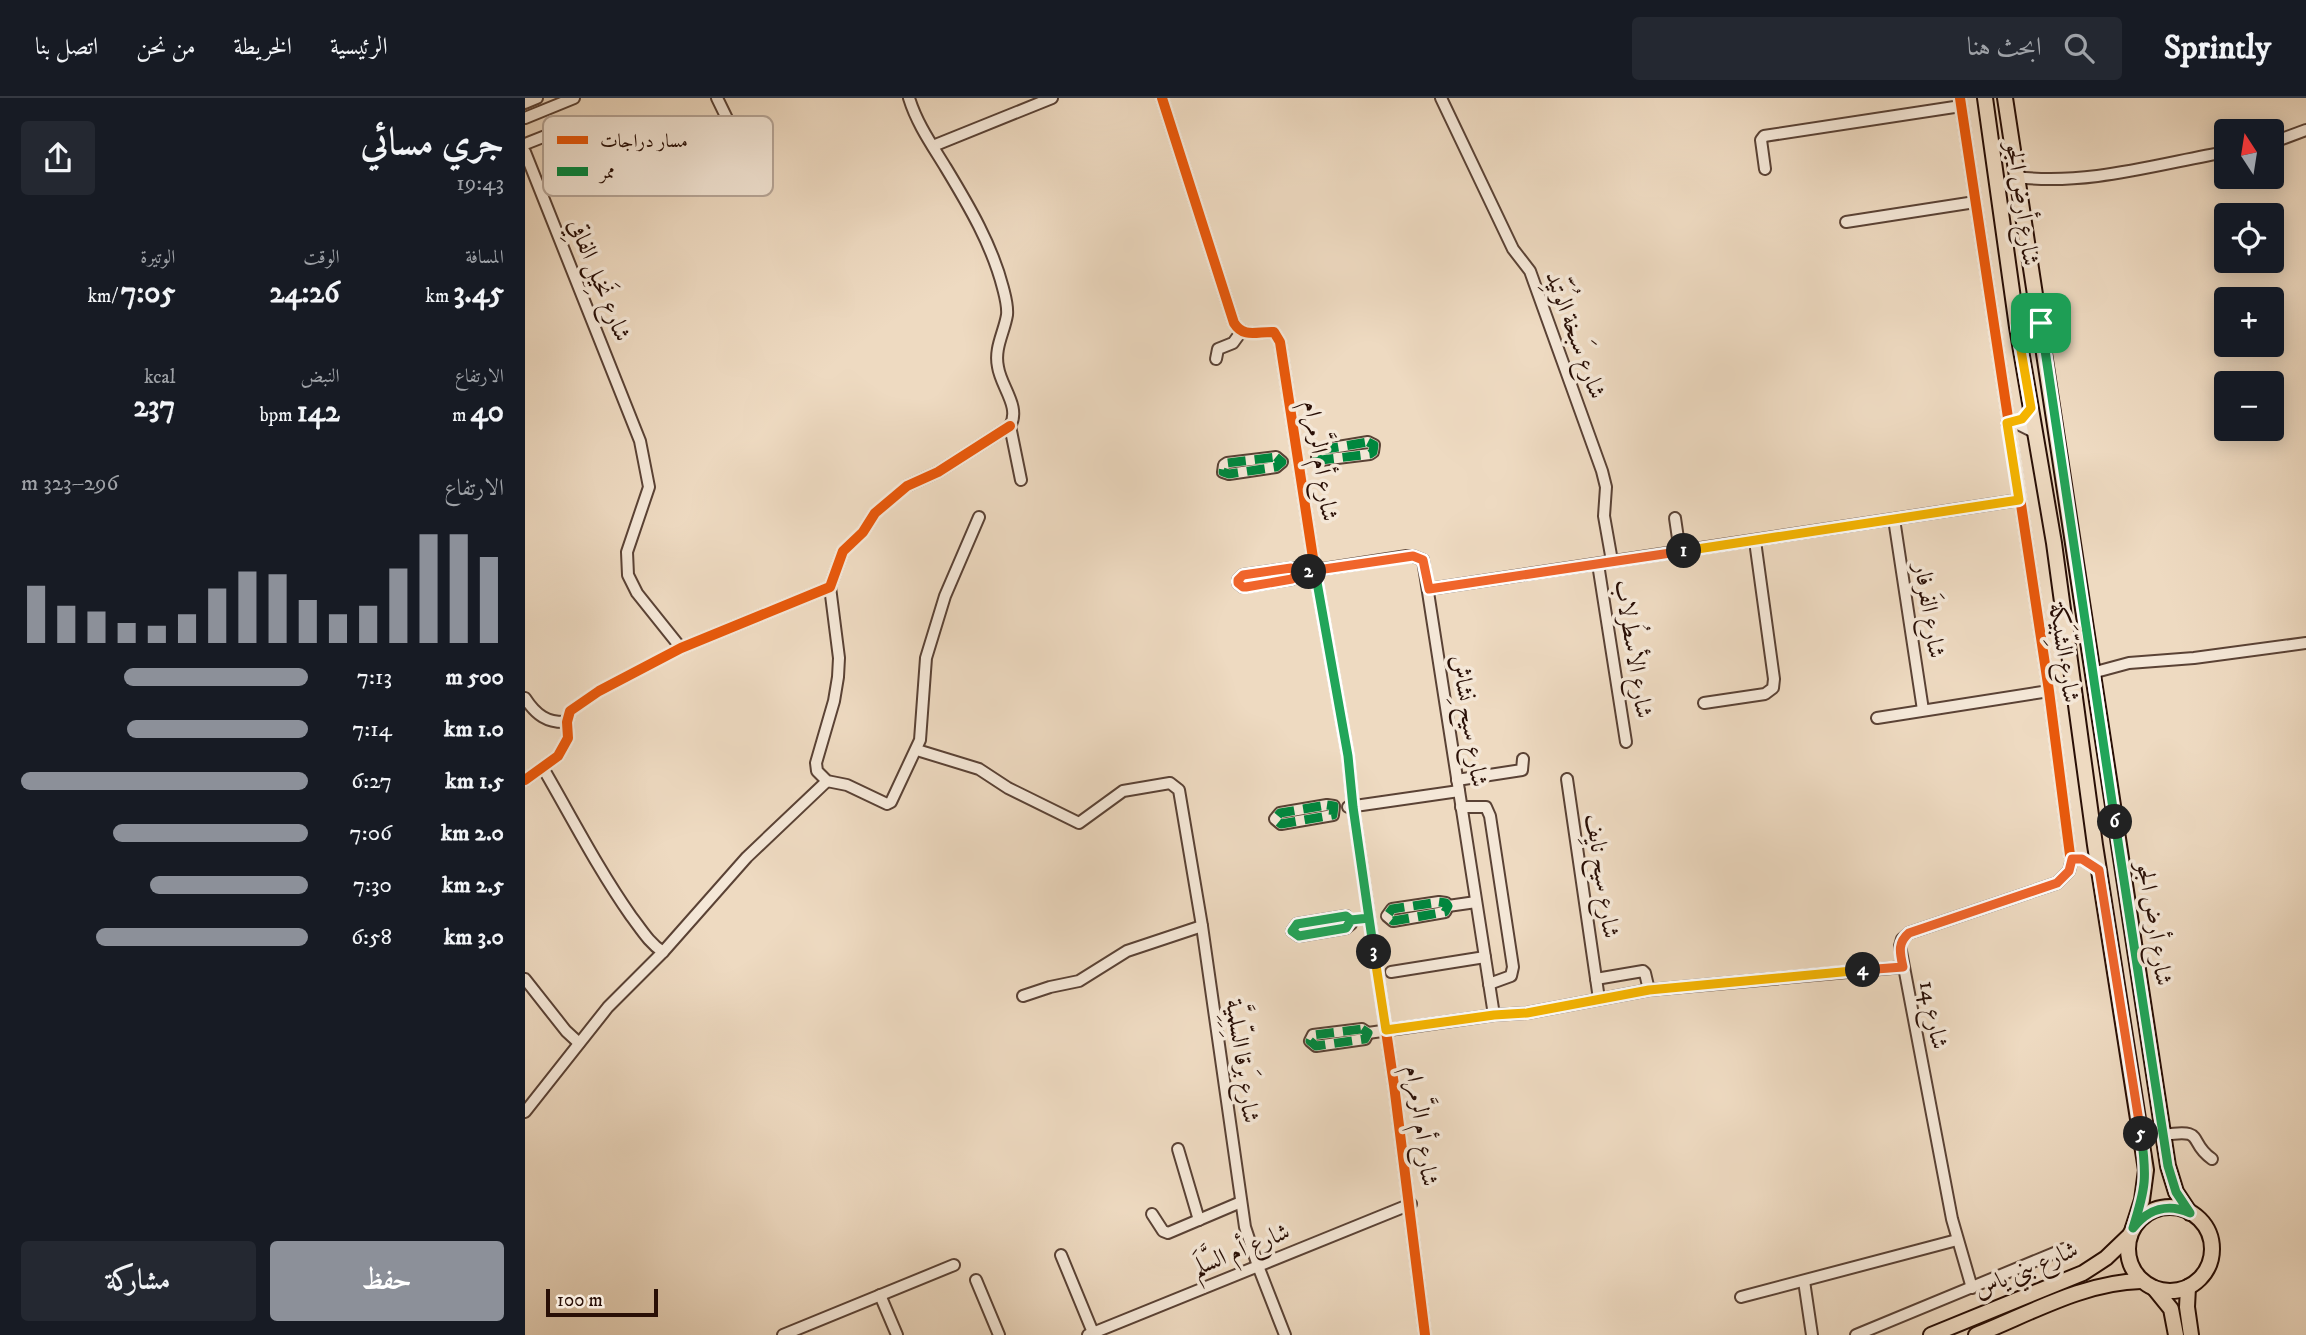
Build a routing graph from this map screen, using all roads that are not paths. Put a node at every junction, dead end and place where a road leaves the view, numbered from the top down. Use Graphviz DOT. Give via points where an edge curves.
graph roads {
  1 [pos="537,98"];
  2 [pos="574,98"];
  3 [pos="717,98"];
  4 [pos="909,98"];
  5 [pos="1052,98"];
  6 [pos="1162,98"];
  7 [pos="1441,98"];
  8 [pos="1985,98"];
  9 [pos="2005,98"];
  10 [pos="1960,102"];
  11 [pos="525,103"];
  12 [pos="726,116"];
  13 [pos="525,118"];
  14 [pos="2306,130"];
  15 [pos="543,137"];
  16 [pos="2284,138"];
  17 [pos="525,144"];
  18 [pos="933,146"];
  19 [pos="525,152"];
  20 [pos="2214,154"];
  21 [pos="1765,169"];
  22 [pos="2017,177"];
  23 [pos="1975,202"];
  24 [pos="1846,222"];
  25 [pos="2041,323"];
  26 [pos="2017,327"];
  27 [pos="1241,332"];
  28 [pos="1216,359"];
  29 [pos="2031,408"];
  30 [pos="2011,423"];
  31 [pos="1010,426"];
  32 [pos="2036,433"];
  33 [pos="1316,455"];
  34 [pos="1299,458"];
  35 [pos="1282,462"];
  36 [pos="1021,480"];
  37 [pos="2019,500"];
  38 [pos="979,517"];
  39 [pos="1675,518"];
  40 [pos="1894,519"];
  41 [pos="1755,541"];
  42 [pos="2055,543"];
  43 [pos="2074,549"];
  44 [pos="1680,552"];
  45 [pos="1612,561"];
  46 [pos="1598,564"];
  47 [pos="1315,571"];
  48 [pos="1297,573"];
  49 [pos="830,587"];
  50 [pos="1429,589"];
  51 [pos="2306,643"];
  52 [pos="681,648"];
  53 [pos="2092,673"];
  54 [pos="2049,691"];
  55 [pos="525,698"];
  56 [pos="1704,704"];
  57 [pos="1923,710"];
  58 [pos="1877,718"];
  59 [pos="567,722"];
  60 [pos="1626,742"];
  61 [pos="917,750"];
  62 [pos="1523,760"];
  63 [pos="543,768"];
  64 [pos="1567,779"];
  65 [pos="525,780"];
  66 [pos="827,781"];
  67 [pos="1458,785"];
  68 [pos="1353,807"];
  69 [pos="1461,807"];
  70 [pos="1335,809"];
  71 [pos="2095,845"];
  72 [pos="2077,859"];
  73 [pos="2099,870"];
  74 [pos="1476,902"];
  75 [pos="1369,918"];
  76 [pos="1351,920"];
  77 [pos="1202,926"];
  78 [pos="663,952"];
  79 [pos="1485,957"];
  80 [pos="1903,967"];
  81 [pos="1391,972"];
  82 [pos="525,979"];
  83 [pos="1596,979"];
  84 [pos="1489,984"];
  85 [pos="1649,990"];
  86 [pos="1023,996"];
  87 [pos="1599,999"];
  88 [pos="1494,1015"];
  89 [pos="1386,1030"];
  90 [pos="1368,1032"];
  91 [pos="579,1043"];
  92 [pos="525,1112"];
  93 [pos="2164,1135"];
  94 [pos="1178,1149"];
  95 [pos="2212,1158"];
  96 [pos="1241,1202"];
  97 [pos="1411,1204"];
  98 [pos="2190,1213"];
  99 [pos="1152,1214"];
  100 [pos="1199,1220"];
  101 [pos="2132,1231"];
  102 [pos="1957,1240"];
  103 [pos="2064,1249"];
  104 [pos="1061,1255"];
  105 [pos="954,1265"];
  106 [pos="1258,1266"];
  107 [pos="976,1280"];
  108 [pos="1804,1281"];
  109 [pos="2148,1285"];
  110 [pos="2188,1287"];
  111 [pos="1972,1288"];
  112 [pos="880,1295"];
  113 [pos="1741,1297"];
  114 [pos="1091,1334"];
  115 [pos="783,1335"];
  116 [pos="897,1335"];
  117 [pos="999,1335"];
  118 [pos="1285,1335"];
  119 [pos="1424,1335"];
  120 [pos="1812,1335"];
  121 [pos="1856,1335"];
  122 [pos="1931,1335"];
  123 [pos="1976,1335"];
  124 [pos="2176,1335"];
  125 [pos="2191,1335"];
  1 -- 11 [label="street"];
  2 -- 13 [label="street"];
  3 -- 12 [label="street"];
  4 -- 18 [label="street" via="917,122"];
  5 -- 18 [label="street"];
  6 -- 27 [label="street" via="1232,318"];
  7 -- 45 [label="street, شارع سَبخة الوُتَيِّد" via="1513,249 1530,271 1604,478 1604,516"];
  8 -- 26 [label="main road, شارع أرض الجو"];
  9 -- 22 [label="main road, شارع أرض الجو"];
  10 -- 21 [label="street" via="1764,136"];
  10 -- 23 [label="street, شارع الشِّبَيكة"];
  14 -- 16 [label="street"];
  15 -- 17 [label="street"];
  18 -- 31 [label="street" via="972,210 1003,286 1007,315 997,362 1000,381 1015,410"];
  19 -- 52 [label="street, شارع نَخِيل الفاقِي" via="640,441 649,487 627,552 628,575"];
  20 -- 22 [label="street" via="2081,178"];
  22 -- 25 [label="main road, شارع أرض الجو"];
  23 -- 24 [label="street"];
  23 -- 30 [label="street, شارع الشِّبَيكة"];
  25 -- 26 [label="main road" via="2028,316"];
  25 -- 43 [label="main road, شارع أرض الجو"];
  26 -- 29 [label="main road, شارع أرض الجو"];
  27 -- 28 [label="street" via="1233,343 1218,349"];
  27 -- 34 [label="street, شارع أم الرَّمرام" via="1278,335"];
  29 -- 30 [label="street"];
  29 -- 32 [label="main road, شارع أرض الجو"];
  30 -- 32 [label="street"];
  30 -- 37 [label="street, شارع الشِّبَيكة"];
  31 -- 36 [label="street"];
  31 -- 49 [label="street" via="932,476 907,486 882,506 843,551"];
  32 -- 42 [label="main road, شارع أرض الجو"];
  33 -- 34 [label="street"];
  34 -- 35 [label="street"];
  34 -- 47 [label="street, شارع أم الرَّمرام"];
  35 -- 35 [label="street" via="1276,457 1227,463 1222,468 1229,474 1276,467"];
  37 -- 40 [label="street"];
  37 -- 54 [label="street, شارع الشِّبَيكة"];
  38 -- 61 [label="street" via="945,596 926,658"];
  39 -- 44 [label="street"];
  40 -- 41 [label="street"];
  40 -- 57 [label="street, شارع الفَرفار"];
  41 -- 44 [label="street"];
  41 -- 56 [label="street" via="1773,688 1765,694"];
  42 -- 43 [label="main road" via="2064,553"];
  42 -- 71 [label="main road, شارع أرض الجو"];
  43 -- 53 [label="main road, شارع أرض الجو"];
  44 -- 45 [label="street"];
  45 -- 46 [label="street"];
  46 -- 50 [label="street"];
  46 -- 60 [label="street, شارع الأسطُرلاب"];
  47 -- 48 [label="street, شارع سيح نِشاش"];
  47 -- 50 [label="street, شارع سيح نِشاش" via="1413,556 1423,560"];
  47 -- 68 [label="street, شارع أم الرَّمرام"];
  48 -- 48 [label="street, شارع سيح نِشاش" via="1291,568 1243,575 1238,583 1246,587 1295,578"];
  49 -- 52 [label="street"];
  49 -- 66 [label="street" via="838,677 815,763"];
  50 -- 67 [label="street, شارع سيح نِشاش"];
  51 -- 53 [label="street" via="2129,663"];
  52 -- 59 [label="street" via="574,707"];
  53 -- 93 [label="main road, شارع أرض الجو"];
  54 -- 57 [label="street"];
  54 -- 72 [label="street, شارع الشِّبَيكة"];
  55 -- 59 [label="street" via="544,718"];
  57 -- 58 [label="street"];
  59 -- 63 [label="street" via="568,738 558,756"];
  61 -- 66 [label="street" via="887,804"];
  61 -- 77 [label="street, شارع بَرقا السِّلِمِيَّة" via="979,769 1079,823 1123,791 1163,783 1176,786"];
  62 -- 67 [label="street" via="1522,770 1486,770"];
  63 -- 65 [label="street"];
  63 -- 78 [label="street" via="619,900"];
  64 -- 83 [label="street, شارع سيح نايِف"];
  66 -- 78 [label="street" via="747,857"];
  67 -- 68 [label="street"];
  67 -- 69 [label="street, شارع سيح نِشاش"];
  68 -- 70 [label="street"];
  68 -- 75 [label="street, شارع أم الرَّمرام"];
  69 -- 74 [label="street, شارع سيح نِشاش"];
  69 -- 84 [label="street" via="1483,806 1490,816 1513,967 1508,979"];
  70 -- 70 [label="street" via="1331,805 1304,809 1280,813 1275,819 1281,824 1333,815"];
  71 -- 72 [label="street"];
  71 -- 73 [label="main road, شارع أرض الجو"];
  72 -- 73 [label="street"];
  72 -- 80 [label="street, شارع 14" via="2057,883 1909,933 1900,946"];
  73 -- 101 [label="main road, شارع أرض الجو" via="2146,1170"];
  74 -- 75 [label="street" via="1392,909 1387,916"];
  74 -- 79 [label="street, شارع سيح نِشاش"];
  75 -- 76 [label="street"];
  75 -- 89 [label="street, شارع أم الرَّمرام"];
  76 -- 76 [label="street" via="1346,916 1297,924 1292,931 1299,936 1346,928"];
  77 -- 86 [label="street" via="1127,951 1079,981"];
  77 -- 96 [label="street, شارع بَرقا السِّلِمِيَّة"];
  78 -- 91 [label="street"];
  79 -- 81 [label="street"];
  79 -- 84 [label="street, شارع سيح نِشاش"];
  80 -- 85 [label="street"];
  80 -- 102 [label="street, شارع 14"];
  82 -- 91 [label="street"];
  83 -- 85 [label="street" via="1643,971"];
  83 -- 87 [label="street, شارع سيح نايِف"];
  84 -- 88 [label="street, شارع سيح نِشاش"];
  85 -- 87 [label="street"];
  87 -- 88 [label="street"];
  88 -- 89 [label="street"];
  89 -- 90 [label="street"];
  89 -- 97 [label="street, شارع أم الرَّمرام"];
  91 -- 92 [label="street"];
  93 -- 95 [label="street" via="2192,1135"];
  93 -- 98 [label="main road, شارع أرض الجو" via="2176,1192"];
  94 -- 100 [label="street"];
  96 -- 100 [label="street"];
  96 -- 106 [label="street, شارع بَرقا السِّلِمِيَّة"];
  97 -- 106 [label="street, شارع أم السَّلَم"];
  97 -- 119 [label="street, شارع أم الرَّمرام"];
  98 -- 101 [label="main road" via="2163,1208 2146,1215"];
  98 -- 110 [label="main road" via="2206,1228 2212,1250 2205,1272"];
  99 -- 100 [label="street" via="1166,1233"];
  101 -- 109 [label="main road" via="2129,1259 2133,1271"];
  101 -- 122 [label="main road, شارع بني ياس" via="2106,1258 2083,1273"];
  102 -- 108 [label="street"];
  102 -- 111 [label="street, شارع 14"];
  103 -- 111 [label="street"];
  104 -- 114 [label="street"];
  105 -- 112 [label="street"];
  106 -- 114 [label="street, شارع أم السَّلَم"];
  106 -- 118 [label="street, شارع بَرقا السِّلِمِيَّة"];
  107 -- 117 [label="street"];
  108 -- 113 [label="street"];
  108 -- 120 [label="street"];
  109 -- 110 [label="main road" via="2177,1291"];
  109 -- 123 [label="main road, شارع بني ياس" via="2115,1283 2085,1290"];
  109 -- 124 [label="main road" via="2171,1309"];
  110 -- 125 [label="main road"];
  111 -- 121 [label="street"];
  112 -- 115 [label="street"];
  112 -- 116 [label="street"];
}
